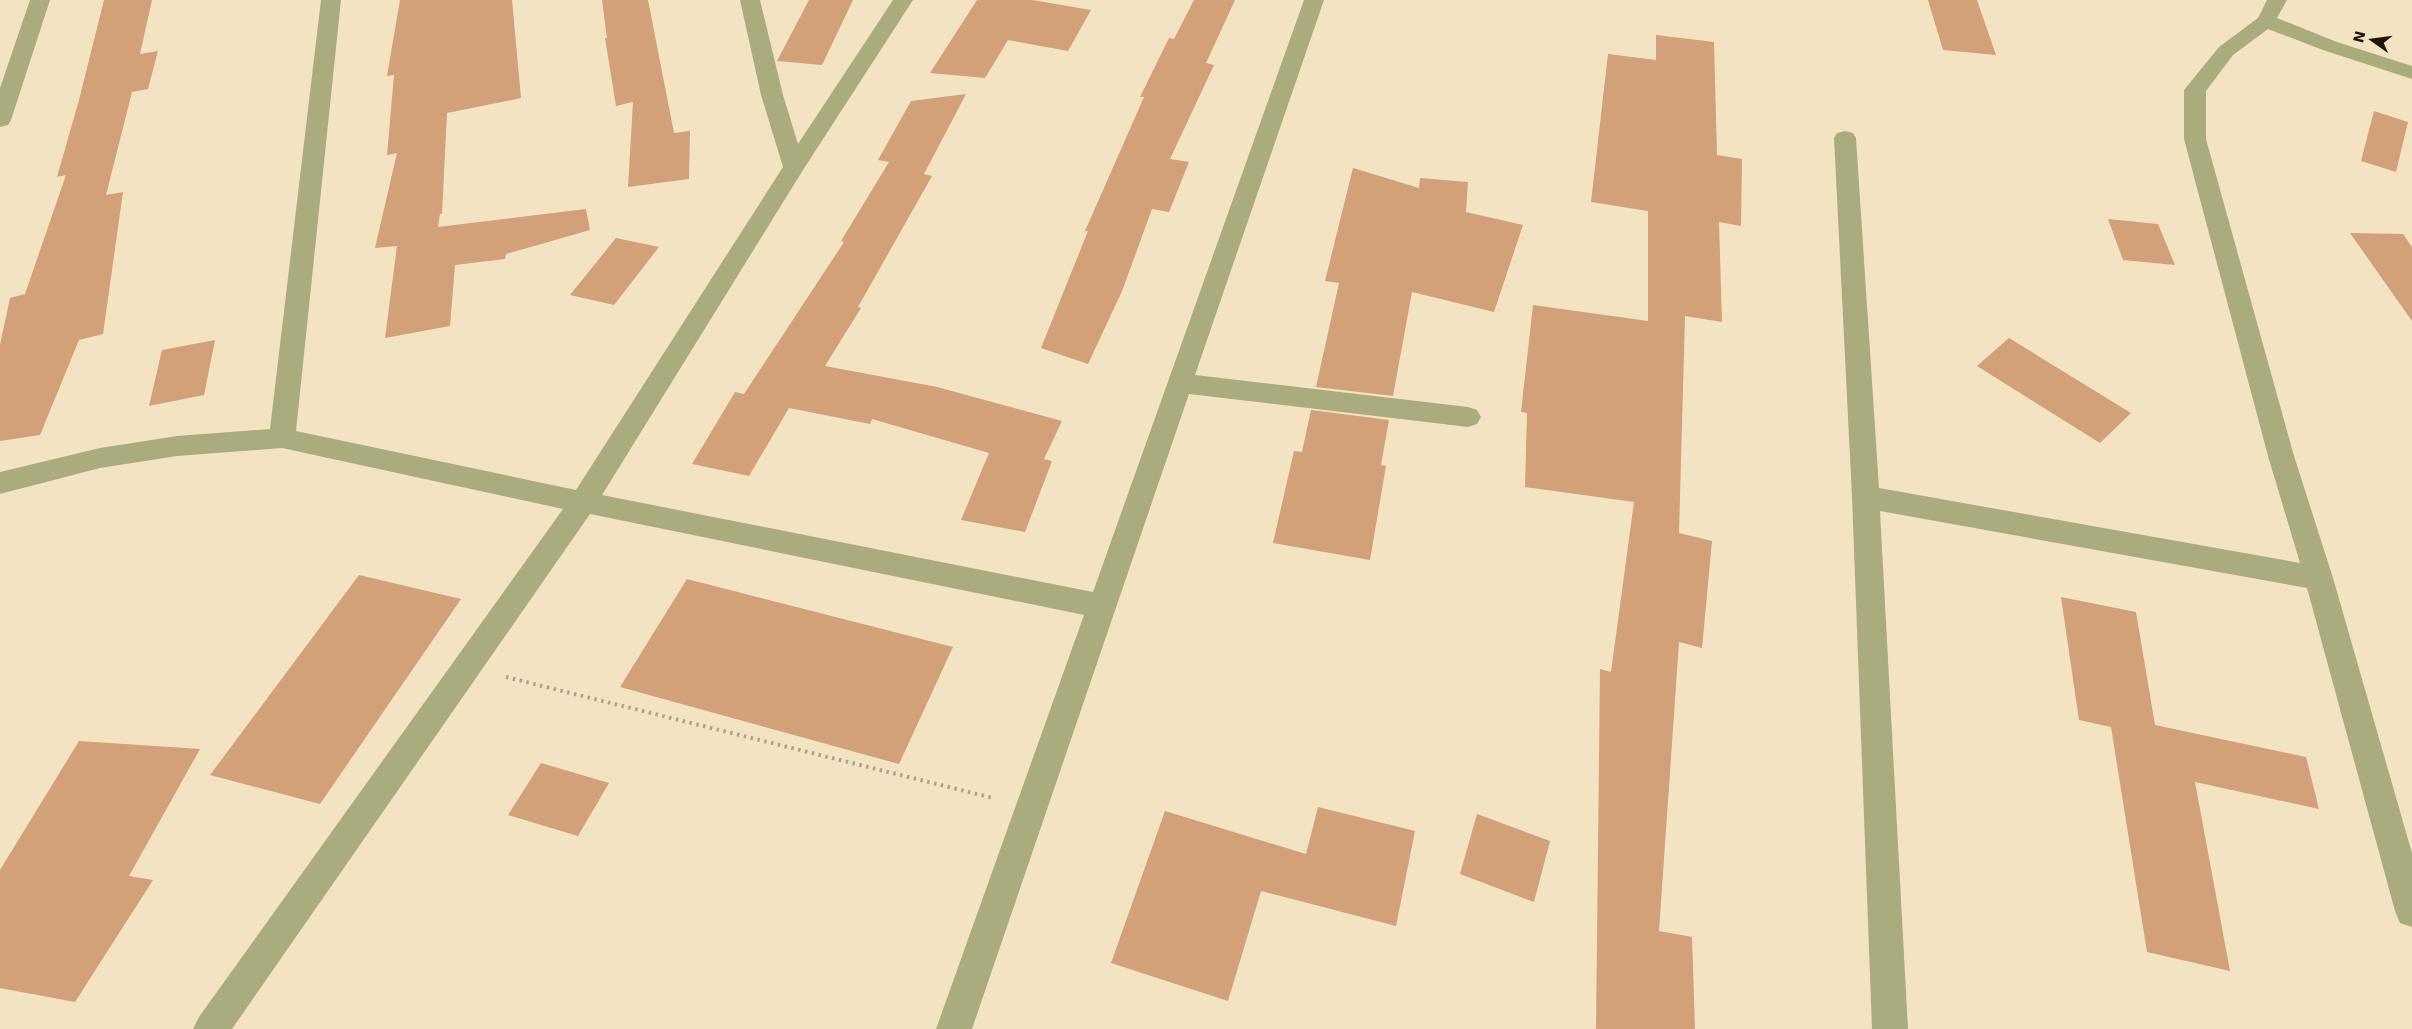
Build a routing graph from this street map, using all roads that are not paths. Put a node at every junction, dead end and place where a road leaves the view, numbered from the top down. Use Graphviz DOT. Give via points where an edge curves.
graph roads {
  1 [pos="40,0"];
  2 [pos="331,0"];
  3 [pos="750,0"];
  4 [pos="903,0"];
  5 [pos="1314,0"];
  6 [pos="2271,11"];
  7 [pos="2412,73"];
  8 [pos="0,120"];
  9 [pos="1845,138"];
  10 [pos="794,167"];
  11 [pos="1181,383"];
  12 [pos="1468,417"];
  13 [pos="282,438"];
  14 [pos="0,483"];
  15 [pos="1866,498"];
  16 [pos="583,502"];
  17 [pos="2319,578"];
  18 [pos="1102,606"];
  19 [pos="2412,911"];
  20 [pos="211,1029"];
  21 [pos="954,1029"];
  22 [pos="1890,1029"];
  1 -- 8 [label="street"];
  2 -- 13 [label="street"];
  3 -- 10 [label="street" via="772,95"];
  4 -- 10 [label="street"];
  5 -- 11 [label="street"];
  6 -- 7 [label="street" via="2330,46"];
  6 -- 17 [label="street" via="2226,51 2196,90 2195,139 2280,456"];
  9 -- 15 [label="street"];
  10 -- 16 [label="street"];
  11 -- 12 [label="street"];
  11 -- 18 [label="street"];
  13 -- 14 [label="street" via="177,446 100,458"];
  13 -- 16 [label="street"];
  15 -- 17 [label="street"];
  15 -- 22 [label="street"];
  16 -- 18 [label="street"];
  16 -- 20 [label="street"];
  17 -- 19 [label="street"];
  18 -- 21 [label="street"];
}
